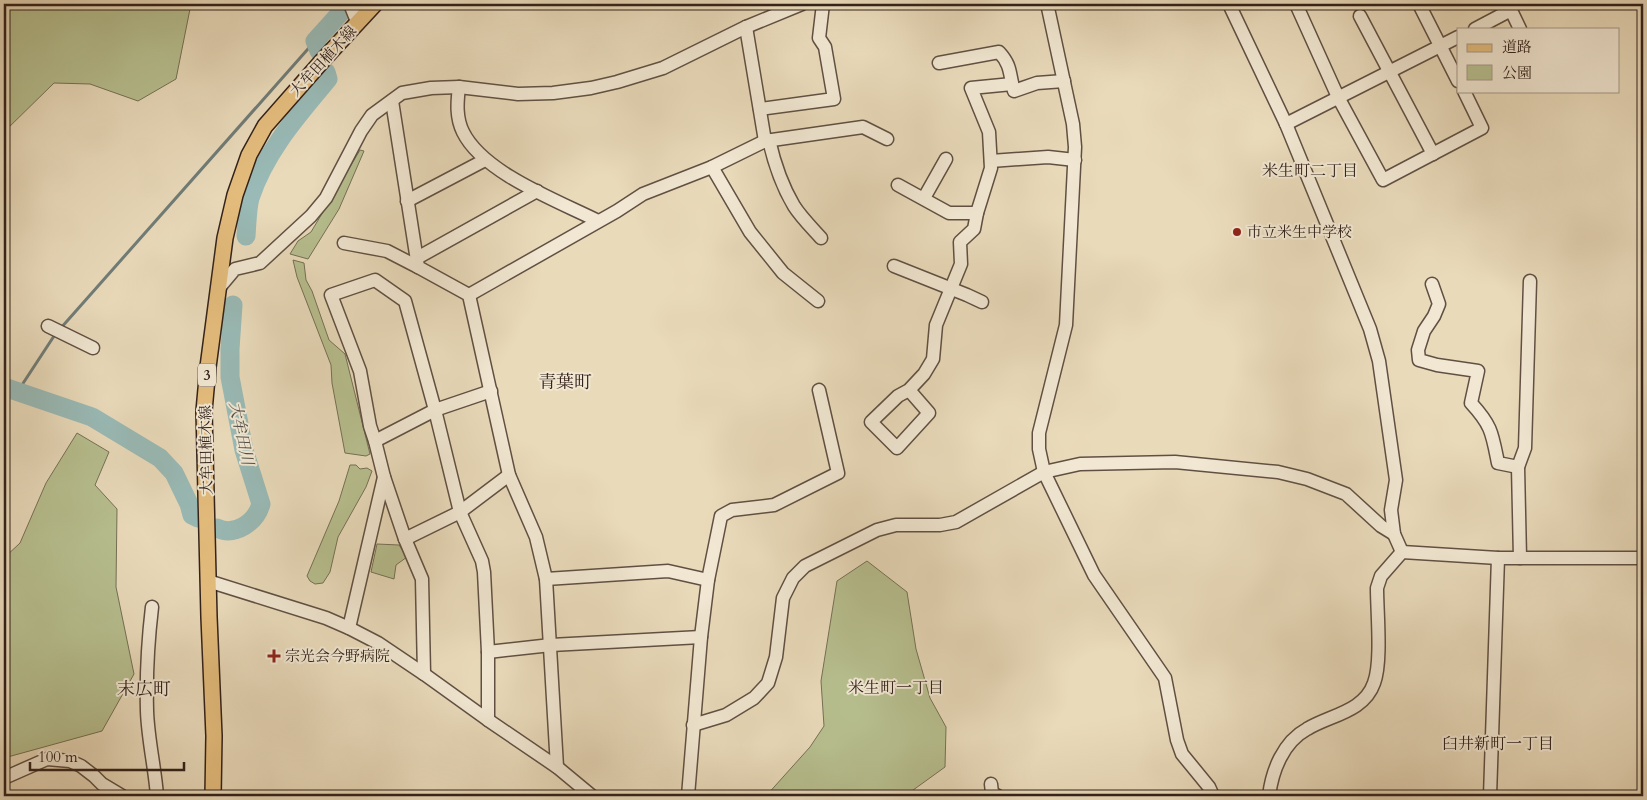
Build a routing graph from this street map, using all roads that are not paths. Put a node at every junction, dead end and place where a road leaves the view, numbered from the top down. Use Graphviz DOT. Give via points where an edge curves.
graph roads {
  1 [pos="350,4"];
  2 [pos="375,4"];
  3 [pos="802,4"];
  4 [pos="823,4"];
  5 [pos="1229,4"];
  6 [pos="1296,4"];
  7 [pos="1420,4"];
  8 [pos="1045,5"];
  9 [pos="1509,7"];
  10 [pos="1360,16"];
  11 [pos="358,24"];
  12 [pos="746,27"];
  13 [pos="1477,28"];
  14 [pos="1520,28"];
  15 [pos="1457,38"];
  16 [pos="1441,46"];
  17 [pos="939,63"];
  18 [pos="1389,72"];
  19 [pos="1457,79"];
  20 [pos="1064,81"];
  21 [pos="1012,84"];
  22 [pos="459,87"];
  23 [pos="1464,92"];
  24 [pos="1338,97"];
  25 [pos="392,101"];
  26 [pos="760,109"];
  27 [pos="1286,124"];
  28 [pos="887,138"];
  29 [pos="767,140"];
  30 [pos="1434,154"];
  31 [pos="946,159"];
  32 [pos="486,160"];
  33 [pos="1075,160"];
  34 [pos="991,161"];
  35 [pos="712,167"];
  36 [pos="898,185"];
  37 [pos="537,191"];
  38 [pos="924,198"];
  39 [pos="407,201"];
  40 [pos="978,213"];
  41 [pos="598,221"];
  42 [pos="821,238"];
  43 [pos="344,243"];
  44 [pos="417,263"];
  45 [pos="894,266"];
  46 [pos="1530,282"];
  47 [pos="1432,284"];
  48 [pos="219,288"];
  49 [pos="951,289"];
  50 [pos="469,295"];
  51 [pos="818,302"];
  52 [pos="982,302"];
  53 [pos="48,326"];
  54 [pos="93,348"];
  55 [pos="819,390"];
  56 [pos="909,390"];
  57 [pos="491,391"];
  58 [pos="435,410"];
  59 [pos="375,440"];
  60 [pos="1518,467"];
  61 [pos="1044,472"];
  62 [pos="508,475"];
  63 [pos="384,477"];
  64 [pos="460,512"];
  65 [pos="1394,534"];
  66 [pos="405,539"];
  67 [pos="1402,552"];
  68 [pos="1498,558"];
  69 [pos="1520,558"];
  70 [pos="1643,558"];
  71 [pos="546,579"];
  72 [pos="708,580"];
  73 [pos="208,581"];
  74 [pos="152,606"];
  75 [pos="349,628"];
  76 [pos="701,637"];
  77 [pos="551,646"];
  78 [pos="488,652"];
  79 [pos="424,674"];
  80 [pos="488,720"];
  81 [pos="693,725"];
  82 [pos="557,767"];
  83 [pos="4,778"];
  84 [pos="991,784"];
  85 [pos="589,795"];
  86 [pos="122,796"];
  87 [pos="157,796"];
  88 [pos="213,796"];
  89 [pos="688,796"];
  90 [pos="998,796"];
  91 [pos="1213,796"];
  92 [pos="1269,796"];
  93 [pos="1490,796"];
  1 -- 11 [label="street"];
  2 -- 11 [label="main road, 大牟田植木線 / 3"];
  3 -- 12 [label="street"];
  4 -- 26 [label="street" via="819,38 825,47 834,99"];
  5 -- 27 [label="street"];
  6 -- 24 [label="street"];
  7 -- 16 [label="street"];
  8 -- 20 [label="street"];
  9 -- 13 [label="street"];
  9 -- 14 [label="street"];
  10 -- 18 [label="street"];
  11 -- 48 [label="main road, 大牟田植木線 / 3" via="265,126 249,155 225,238"];
  12 -- 22 [label="street" via="663,68 591,88 518,94"];
  12 -- 26 [label="street"];
  15 -- 16 [label="street"];
  16 -- 18 [label="street"];
  16 -- 19 [label="street"];
  17 -- 21 [label="street" via="999,52 1011,73"];
  18 -- 24 [label="street"];
  18 -- 30 [label="street"];
  20 -- 21 [label="street" via="1037,83 1014,91"];
  20 -- 33 [label="street" via="1073,124"];
  21 -- 34 [label="street" via="972,88 989,132"];
  22 -- 25 [label="street" via="413,91"];
  22 -- 32 [label="street" via="456,111 462,131"];
  23 -- 30 [label="street" via="1482,128"];
  24 -- 27 [label="street"];
  24 -- 30 [label="street" via="1383,180"];
  25 -- 39 [label="street"];
  25 -- 48 [label="street" via="372,115 326,198 311,216 260,263 235,269"];
  26 -- 29 [label="street"];
  27 -- 65 [label="street" via="1370,329 1379,361 1396,480 1391,510"];
  28 -- 29 [label="street" via="863,127"];
  29 -- 35 [label="street"];
  29 -- 42 [label="street" via="794,207"];
  31 -- 38 [label="street"];
  32 -- 37 [label="street"];
  32 -- 39 [label="street"];
  33 -- 34 [label="street" via="1048,157"];
  33 -- 61 [label="street" via="1066,325 1039,433"];
  34 -- 40 [label="street"];
  35 -- 41 [label="street" via="643,194"];
  35 -- 51 [label="street" via="750,232 783,273"];
  36 -- 38 [label="street"];
  37 -- 41 [label="street"];
  37 -- 44 [label="street"];
  38 -- 40 [label="street" via="949,213"];
  39 -- 44 [label="street"];
  40 -- 49 [label="street" via="974,229 960,242 961,264"];
  41 -- 50 [label="street"];
  43 -- 44 [label="street" via="387,251"];
  44 -- 50 [label="street"];
  45 -- 49 [label="street"];
  46 -- 60 [label="street" via="1525,448"];
  47 -- 60 [label="street" via="1438,304 1424,331 1418,350 1419,360 1478,371 1471,403 1492,431 1498,462"];
  48 -- 73 [label="main road, 大牟田植木線 / 3" via="204,411"];
  49 -- 52 [label="street"];
  49 -- 56 [label="street" via="936,325 933,359"];
  50 -- 57 [label="street"];
  53 -- 54 [label="street"];
  55 -- 72 [label="street" via="838,474 774,505 732,510 721,516"];
  56 -- 56 [label="street" via="929,413 897,448 871,422"];
  57 -- 58 [label="street"];
  57 -- 62 [label="street"];
  58 -- 59 [label="street"];
  58 -- 59 [label="street" via="405,301 375,280 331,295 360,371"];
  58 -- 64 [label="street"];
  59 -- 63 [label="street"];
  60 -- 69 [label="street"];
  61 -- 65 [label="street" via="1080,464 1175,462 1278,472 1346,494"];
  61 -- 81 [label="street" via="956,522 896,525 877,530 805,566 793,578 783,598 776,657 768,683 754,698 726,714"];
  61 -- 91 [label="street" via="1094,575 1165,678 1176,740 1182,754"];
  62 -- 64 [label="street"];
  62 -- 71 [label="street" via="536,537"];
  63 -- 66 [label="street"];
  63 -- 75 [label="street"];
  64 -- 66 [label="street"];
  64 -- 78 [label="street" via="482,561"];
  65 -- 67 [label="street"];
  66 -- 79 [label="street" via="422,579"];
  67 -- 68 [label="street"];
  67 -- 92 [label="street" via="1381,576 1377,588 1378,666 1368,695 1360,704 1306,729 1293,739 1275,769"];
  68 -- 69 [label="street"];
  68 -- 93 [label="street"];
  69 -- 70 [label="street"];
  71 -- 72 [label="street" via="668,571"];
  71 -- 77 [label="street"];
  72 -- 76 [label="street"];
  73 -- 75 [label="street"];
  73 -- 88 [label="main road, 大牟田植木線 / 3"];
  74 -- 87 [label="street" via="147,650 147,712"];
  75 -- 79 [label="street"];
  76 -- 77 [label="street"];
  76 -- 81 [label="street"];
  77 -- 78 [label="street"];
  77 -- 82 [label="street"];
  78 -- 80 [label="street"];
  79 -- 80 [label="street"];
  80 -- 82 [label="street"];
  81 -- 89 [label="street"];
  82 -- 85 [label="street"];
  83 -- 86 [label="street" via="47,758 70,761"];
  84 -- 90 [label="street" via="992,794"];
}
